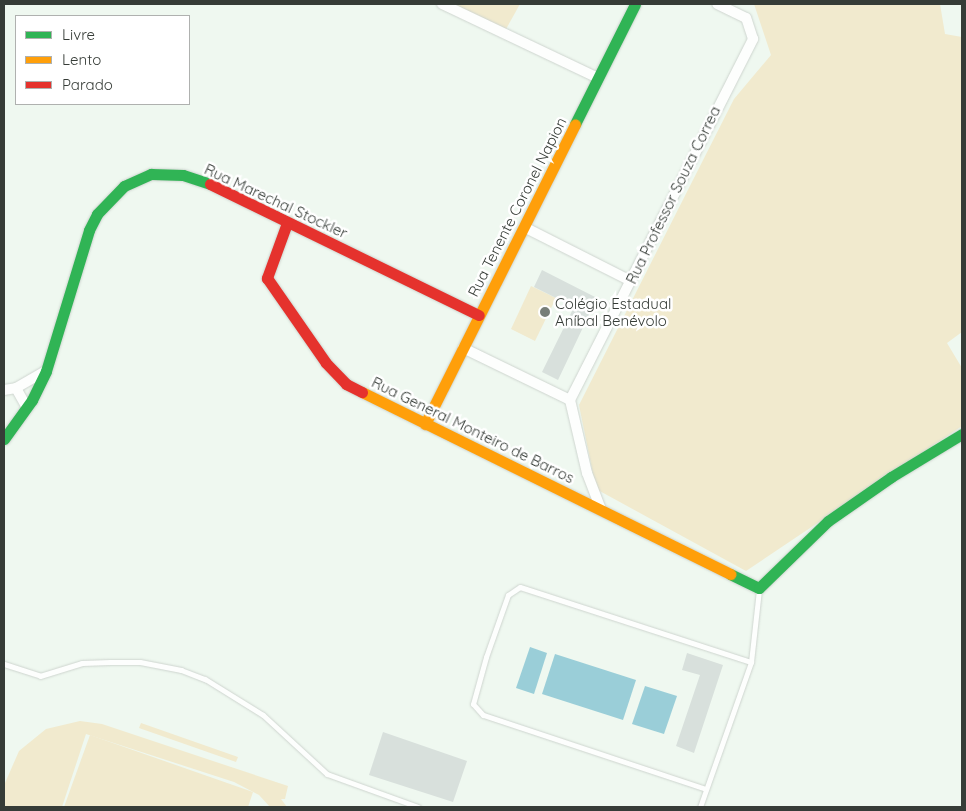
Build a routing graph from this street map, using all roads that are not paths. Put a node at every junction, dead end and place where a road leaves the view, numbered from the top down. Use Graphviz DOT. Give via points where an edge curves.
graph roads {
  1 [pos="442,4"];
  2 [pos="635,4"];
  3 [pos="716,4"];
  4 [pos="598,78"];
  5 [pos="287,224"];
  6 [pos="524,227"];
  7 [pos="631,281"];
  8 [pos="479,315"];
  9 [pos="463,348"];
  10 [pos="46,371"];
  11 [pos="16,388"];
  12 [pos="4,390"];
  13 [pos="570,400"];
  14 [pos="27,408"];
  15 [pos="425,424"];
  16 [pos="962,434"];
  17 [pos="4,439"];
  18 [pos="601,509"];
  19 [pos="759,588"];
  20 [pos="750,662"];
  21 [pos="4,664"];
  22 [pos="706,789"];
  23 [pos="404,805"];
  24 [pos="418,807"];
  25 [pos="700,807"];
  1 -- 4 [label="street"];
  2 -- 4 [label="street, Rua Tenente Coronel Napion"];
  3 -- 7 [label="street, Rua Professor Souza Correa" via="746,18 753,38"];
  4 -- 6 [label="street, Rua Tenente Coronel Napion"];
  5 -- 8 [label="street, Rua Marechal Stockler"];
  5 -- 10 [label="street, Rua Marechal Stockler" via="201,180 183,175 152,174 124,186 107,201 89,230"];
  5 -- 15 [label="street, Rua General Monteiro de Barros" via="267,272 270,285 326,363 346,384"];
  6 -- 7 [label="street"];
  6 -- 8 [label="street, Rua Tenente Coronel Napion"];
  7 -- 13 [label="street, Rua Professor Souza Correa"];
  8 -- 9 [label="street, Rua Tenente Coronel Napion"];
  9 -- 13 [label="street"];
  9 -- 15 [label="street, Rua Tenente Coronel Napion"];
  10 -- 11 [label="street"];
  10 -- 14 [label="street, Rua Marechal Stockler"];
  11 -- 12 [label="street"];
  11 -- 14 [label="street"];
  13 -- 18 [label="street" via="587,473"];
  14 -- 17 [label="street, Rua Marechal Stockler"];
  15 -- 18 [label="street, Rua General Monteiro de Barros"];
  16 -- 19 [label="street" via="891,477 828,522"];
  18 -- 19 [label="street, Rua General Monteiro de Barros"];
  19 -- 20 [label="lane"];
  20 -- 22 [label="lane"];
  20 -- 22 [label="lane" via="520,587 508,595 486,657 473,704 484,715"];
  21 -- 23 [label="lane" via="40,676 92,663 140,662 181,670 205,679 263,715 327,774"];
  22 -- 25 [label="lane"];
  23 -- 24 [label="lane"];
}
